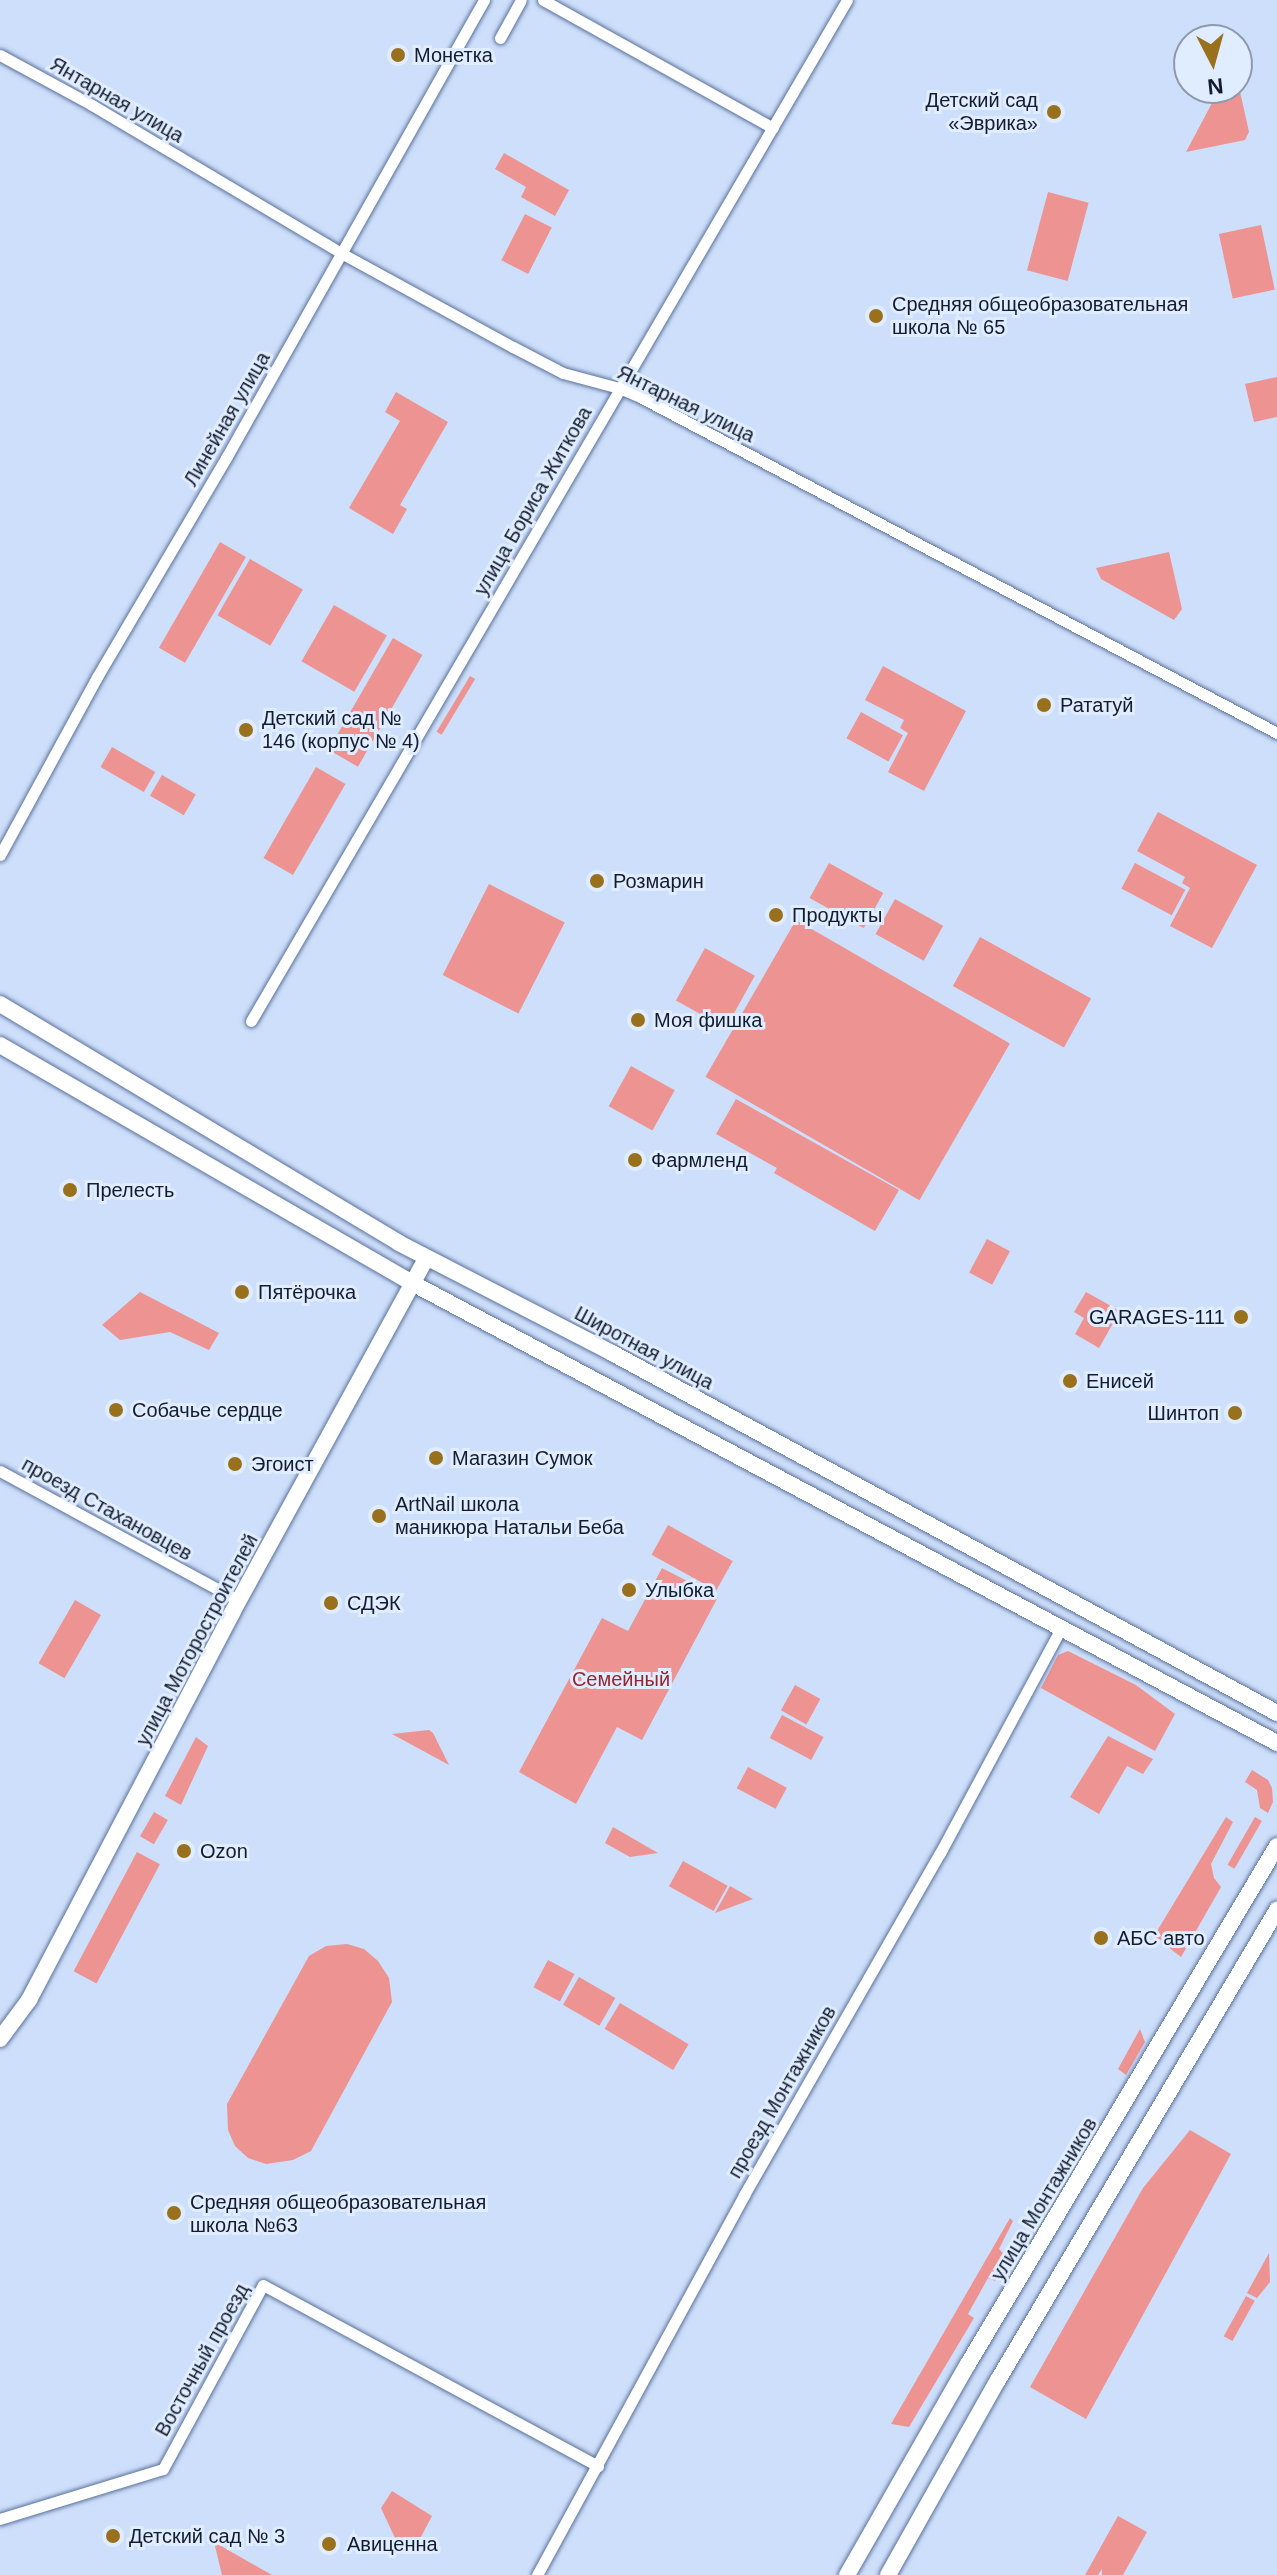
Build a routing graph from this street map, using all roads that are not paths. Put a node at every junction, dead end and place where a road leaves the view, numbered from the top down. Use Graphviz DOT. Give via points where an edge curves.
graph roads {
  1 [pos="484,0"];
  2 [pos="521,0"];
  3 [pos="543,0"];
  4 [pos="847,0"];
  5 [pos="500,38"];
  6 [pos="0,55"];
  7 [pos="773,128"];
  8 [pos="341,253"];
  9 [pos="619,388"];
  10 [pos="1277,733"];
  11 [pos="0,855"];
  12 [pos="0,1004"];
  13 [pos="251,1021"];
  14 [pos="0,1045"];
  15 [pos="426,1258"];
  16 [pos="412,1283"];
  17 [pos="799,1454"];
  18 [pos="0,1471"];
  19 [pos="784,1481"];
  20 [pos="861,1488"];
  21 [pos="846,1514"];
  22 [pos="239,1601"];
  23 [pos="1061,1628"];
  24 [pos="1277,1713"];
  25 [pos="1277,1743"];
  26 [pos="1277,1846"];
  27 [pos="1277,1910"];
  28 [pos="0,2039"];
  29 [pos="598,2466"];
  30 [pos="0,2519"];
  31 [pos="537,2575"];
  32 [pos="847,2575"];
  33 [pos="888,2575"];
  1 -- 8 [label="street, Линейная улица"];
  2 -- 5 [label="street"];
  3 -- 7 [label="street"];
  4 -- 7 [label="street, улица Бориса Житкова"];
  6 -- 8 [label="street, Янтарная улица"];
  7 -- 9 [label="street, улица Бориса Житкова"];
  8 -- 9 [label="street, Янтарная улица" via="563,373"];
  8 -- 11 [label="street, Линейная улица"];
  9 -- 10 [label="street, Янтарная улица"];
  9 -- 13 [label="street, улица Бориса Житкова"];
  12 -- 15 [label="main road, Широтная улица"];
  14 -- 16 [label="main road"];
  15 -- 16 [label="main road, улица Моторостроителей"];
  15 -- 17 [label="main road, Широтная улица"];
  16 -- 19 [label="main road"];
  16 -- 22 [label="main road, улица Моторостроителей"];
  17 -- 19 [label="main road" via="803,1474"];
  17 -- 20 [label="main road, Широтная улица"];
  18 -- 22 [label="street, проезд Стахановцев"];
  19 -- 21 [label="main road"];
  20 -- 21 [label="main road" via="842,1493"];
  20 -- 24 [label="main road, Широтная улица"];
  21 -- 23 [label="main road"];
  22 -- 28 [label="main road, улица Моторостроителей" via="41,1979"];
  23 -- 25 [label="main road"];
  23 -- 29 [label="street, проезд Монтажников"];
  26 -- 32 [label="main road, улица Монтажников"];
  27 -- 33 [label="main road"];
  29 -- 30 [label="street, Восточный проезд" via="263,2285 163,2469"];
  29 -- 31 [label="street, проезд Монтажников"];
}
